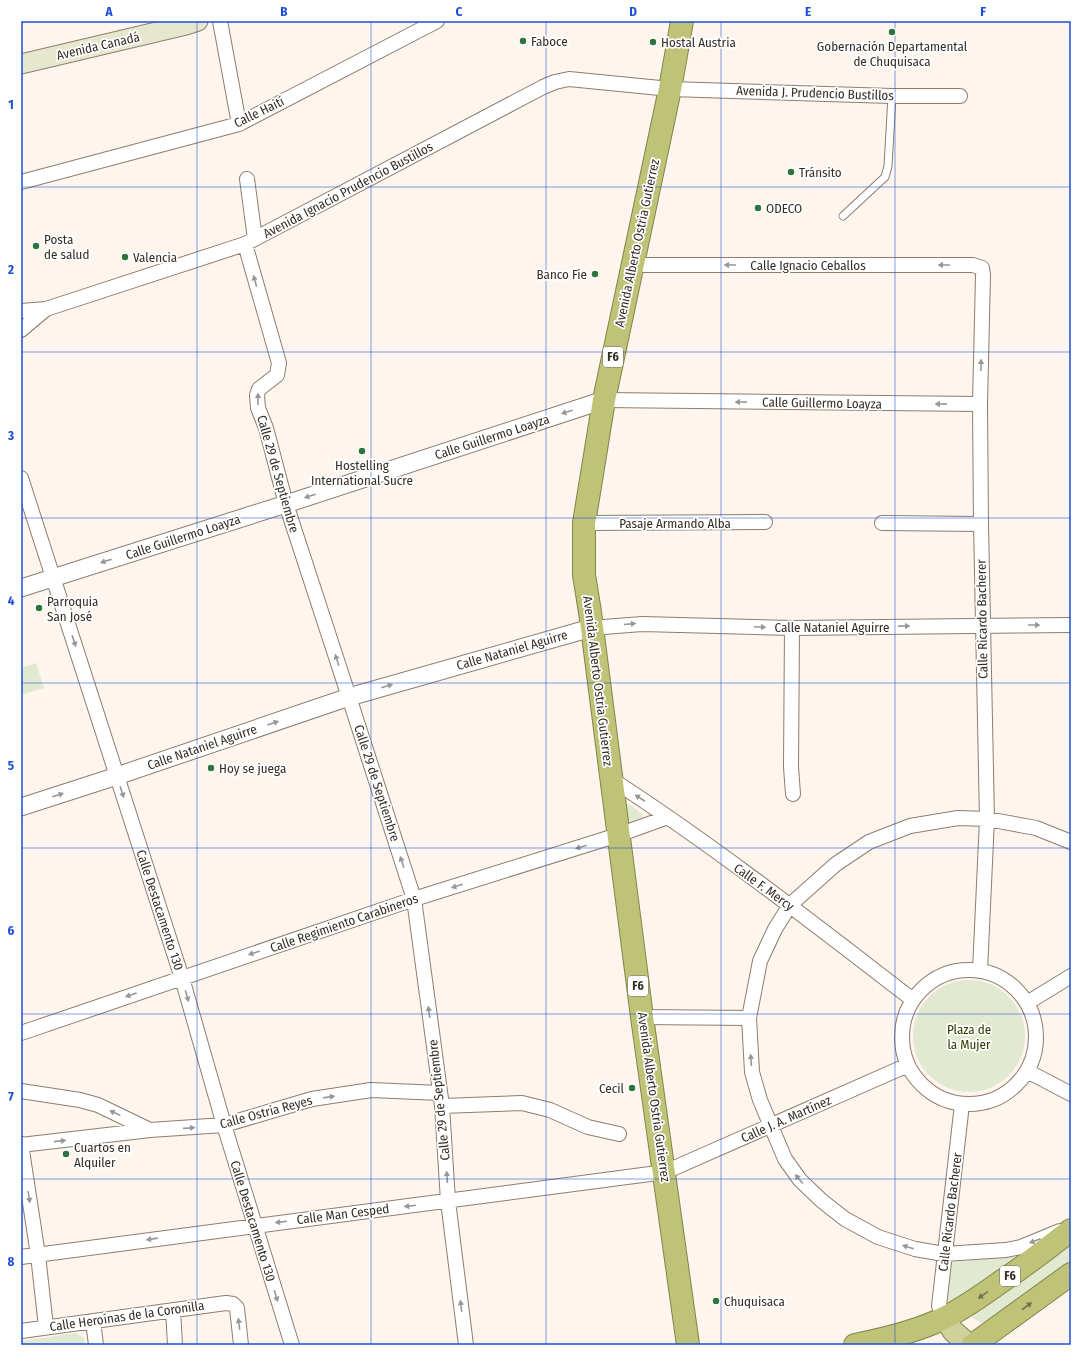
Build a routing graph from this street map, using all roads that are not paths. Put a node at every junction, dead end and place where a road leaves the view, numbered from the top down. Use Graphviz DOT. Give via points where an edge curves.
graph roads {
  1 [pos="198,21"];
  2 [pos="220,21"];
  3 [pos="437,21"];
  4 [pos="682,21"];
  5 [pos="21,64"];
  6 [pos="670,89"];
  7 [pos="892,96"];
  8 [pos="960,96"];
  9 [pos="239,124"];
  10 [pos="247,179"];
  11 [pos="21,182"];
  12 [pos="843,216"];
  13 [pos="250,242"];
  14 [pos="633,265"];
  15 [pos="982,268"];
  16 [pos="46,308"];
  17 [pos="21,311"];
  18 [pos="21,330"];
  19 [pos="604,400"];
  20 [pos="980,404"];
  21 [pos="21,478"];
  22 [pos="286,504"];
  23 [pos="765,522"];
  24 [pos="584,523"];
  25 [pos="882,523"];
  26 [pos="981,524"];
  27 [pos="54,578"];
  28 [pos="21,588"];
  29 [pos="983,625"];
  30 [pos="1071,625"];
  31 [pos="591,628"];
  32 [pos="792,628"];
  33 [pos="349,697"];
  34 [pos="117,776"];
  35 [pos="611,779"];
  36 [pos="793,794"];
  37 [pos="21,807"];
  38 [pos="668,817"];
  39 [pos="986,819"];
  40 [pos="618,836"];
  41 [pos="1071,842"];
  42 [pos="414,899"];
  43 [pos="790,905"];
  44 [pos="980,971"];
  45 [pos="1071,976"];
  46 [pos="182,978"];
  47 [pos="913,1000"];
  48 [pos="1027,1003"];
  49 [pos="642,1017"];
  50 [pos="749,1018"];
  51 [pos="21,1033"];
  52 [pos="908,1065"];
  53 [pos="1027,1071"];
  54 [pos="21,1091"];
  55 [pos="1071,1094"];
  56 [pos="441,1099"];
  57 [pos="962,1104"];
  58 [pos="224,1125"];
  59 [pos="770,1126"];
  60 [pos="150,1130"];
  61 [pos="619,1134"];
  62 [pos="21,1145"];
  63 [pos="664,1172"];
  64 [pos="448,1201"];
  65 [pos="1071,1225"];
  66 [pos="254,1226"];
  67 [pos="1071,1230"];
  68 [pos="944,1254"];
  69 [pos="38,1255"];
  70 [pos="21,1257"];
  71 [pos="1071,1274"];
  72 [pos="173,1310"];
  73 [pos="945,1318"];
  74 [pos="92,1321"];
  75 [pos="46,1327"];
  76 [pos="21,1331"];
  77 [pos="96,1345"];
  78 [pos="175,1345"];
  79 [pos="241,1345"];
  80 [pos="292,1345"];
  81 [pos="466,1345"];
  82 [pos="688,1345"];
  83 [pos="855,1345"];
  84 [pos="968,1345"];
  85 [pos="973,1345"];
  1 -- 5 [label="main road, Avenida Canadá"];
  2 -- 9 [label="street"];
  3 -- 9 [label="street, Calle Haití"];
  4 -- 6 [label="highway, Avenida Alberto Ostria Gutierrez / F6"];
  6 -- 7 [label="street, Avenida J. Prudencio Bustillos"];
  6 -- 13 [label="street, Avenida Ignacio Prudencio Bustillos" via="569,80 555,82"];
  6 -- 14 [label="highway, Avenida Alberto Ostria Gutierrez / F6"];
  7 -- 8 [label="street, Avenida J. Prudencio Bustillos"];
  7 -- 12 [label="lane" via="886,177"];
  9 -- 11 [label="street, Calle Haití"];
  10 -- 13 [label="street"];
  13 -- 16 [label="street, Avenida Ignacio Prudencio Bustillos"];
  22 -- 13 [label="street, Calle 29 de Septiembre, one-way" via="266,428 258,408 257,395 276,375 278,363"];
  15 -- 14 [label="street, Calle Ignacio Ceballos, one-way" via="973,265"];
  14 -- 19 [label="highway, Avenida Alberto Ostria Gutierrez / F6"];
  20 -- 15 [label="street, Calle Ricardo Bacherer, one-way"];
  16 -- 17 [label="street, Avenida Ignacio Prudencio Bustillos"];
  16 -- 18 [label="street"];
  20 -- 19 [label="street, Calle Guillermo Loayza, one-way"];
  19 -- 22 [label="street, Calle Guillermo Loayza, one-way"];
  19 -- 24 [label="highway, Avenida Alberto Ostria Gutierrez / F6"];
  20 -- 26 [label="street, Calle Ricardo Bacherer"];
  21 -- 27 [label="street, Calle Destacamento 130"];
  22 -- 27 [label="street, Calle Guillermo Loayza, one-way"];
  33 -- 22 [label="street, Calle 29 de Septiembre, one-way"];
  23 -- 24 [label="street, Pasaje Armando Alba"];
  24 -- 31 [label="highway, Avenida Alberto Ostria Gutierrez / F6" via="584,575"];
  25 -- 26 [label="street"];
  26 -- 29 [label="street, Calle Ricardo Bacherer"];
  27 -- 28 [label="street, Calle Guillermo Loayza"];
  27 -- 34 [label="street, Calle Destacamento 130, one-way"];
  29 -- 30 [label="street, Calle Nataniel Aguirre, one-way"];
  32 -- 29 [label="street, Calle Nataniel Aguirre, one-way"];
  29 -- 39 [label="street, Calle Ricardo Bacherer"];
  31 -- 32 [label="street, Calle Nataniel Aguirre, one-way" via="642,624"];
  33 -- 31 [label="street, Calle Nataniel Aguirre, one-way"];
  31 -- 35 [label="highway, Avenida Alberto Ostria Gutierrez / F6"];
  32 -- 36 [label="street"];
  34 -- 33 [label="street, Calle Nataniel Aguirre, one-way"];
  42 -- 33 [label="street, Calle 29 de Septiembre, one-way"];
  37 -- 34 [label="street, Calle Nataniel Aguirre, one-way"];
  34 -- 46 [label="street, Calle Destacamento 130, one-way"];
  38 -- 35 [label="street, Calle F. Mercy, one-way"];
  35 -- 40 [label="highway, Avenida Alberto Ostria Gutierrez / F6"];
  38 -- 40 [label="street, Calle Regimiento Carabineros"];
  38 -- 43 [label="street, Calle F. Mercy"];
  39 -- 41 [label="street" via="1036,828"];
  39 -- 43 [label="street" via="958,818 910,826 869,842 836,864"];
  39 -- 44 [label="street, Calle Ricardo Bacherer"];
  40 -- 42 [label="street, Calle Regimiento Carabineros, one-way"];
  40 -- 49 [label="highway, Avenida Alberto Ostria Gutierrez / F6"];
  42 -- 46 [label="street, Calle Regimiento Carabineros, one-way"];
  56 -- 42 [label="street, Calle 29 de Septiembre, one-way"];
  43 -- 47 [label="street, Calle F. Mercy"];
  43 -- 50 [label="street" via="760,961"];
  44 -- 47 [label="street" via="966,970 940,977 928,984"];
  44 -- 48 [label="street" via="994,974 1007,982 1019,991"];
  45 -- 48 [label="street"];
  46 -- 51 [label="street, Calle Regimiento Carabineros, one-way"];
  46 -- 58 [label="street, Calle Destacamento 130, one-way"];
  47 -- 52 [label="street" via="902,1032 903,1049"];
  48 -- 53 [label="street" via="1034,1020 1036,1037 1034,1055"];
  49 -- 50 [label="street"];
  49 -- 63 [label="highway, Avenida Alberto Ostria Gutierrez / F6"];
  59 -- 50 [label="street, one-way" via="752,1072"];
  52 -- 57 [label="street" via="924,1088 949,1102"];
  52 -- 59 [label="street, Calle J. A. Martínez"];
  53 -- 55 [label="street"];
  53 -- 57 [label="street" via="1015,1086 1000,1097 982,1104"];
  60 -- 54 [label="street, one-way" via="98,1105"];
  58 -- 56 [label="street, Calle Ostria Reyes, one-way" via="312,1099 371,1090"];
  56 -- 61 [label="street, Calle Ostria Reyes" via="522,1103 550,1110 588,1127"];
  64 -- 56 [label="street, Calle 29 de Septiembre, one-way"];
  57 -- 68 [label="street, Calle Ricardo Bacherer"];
  60 -- 58 [label="street, Calle Ostria Reyes, one-way"];
  58 -- 66 [label="street, Calle Destacamento 130"];
  59 -- 63 [label="street, Calle J. A. Martínez"];
  68 -- 59 [label="street, one-way" via="915,1249 878,1237 844,1218 800,1180 785,1159"];
  62 -- 60 [label="street, Calle Ostria Reyes, one-way"];
  62 -- 69 [label="street, one-way"];
  63 -- 64 [label="street, Calle Man Cesped"];
  63 -- 82 [label="highway, Avenida Alberto Ostria Gutierrez / F6"];
  64 -- 66 [label="street, Calle Man Cesped, one-way"];
  81 -- 64 [label="street, Calle 29 de Septiembre, one-way"];
  65 -- 68 [label="street, one-way" via="1021,1247"];
  66 -- 69 [label="street, Calle Man Cesped, one-way"];
  66 -- 80 [label="street, Calle Destacamento 130, one-way"];
  67 -- 73 [label="highway, F6, one-way" via="976,1300"];
  68 -- 73 [label="street, Calle Ricardo Bacherer" via="939,1306"];
  69 -- 70 [label="street, Calle Man Cesped"];
  69 -- 75 [label="street"];
  85 -- 71 [label="highway, one-way"];
  72 -- 74 [label="street, Calle Heroínas de la Coronilla"];
  72 -- 78 [label="street"];
  79 -- 72 [label="street, Calle Heroínas de la Coronilla, one-way" via="237,1308 233,1304"];
  73 -- 83 [label="highway, F6"];
  73 -- 84 [label="main road" via="953,1331"];
  74 -- 75 [label="street, Calle Heroínas de la Coronilla"];
  74 -- 77 [label="street"];
  75 -- 76 [label="street, Calle Heroínas de la Coronilla"];
}
